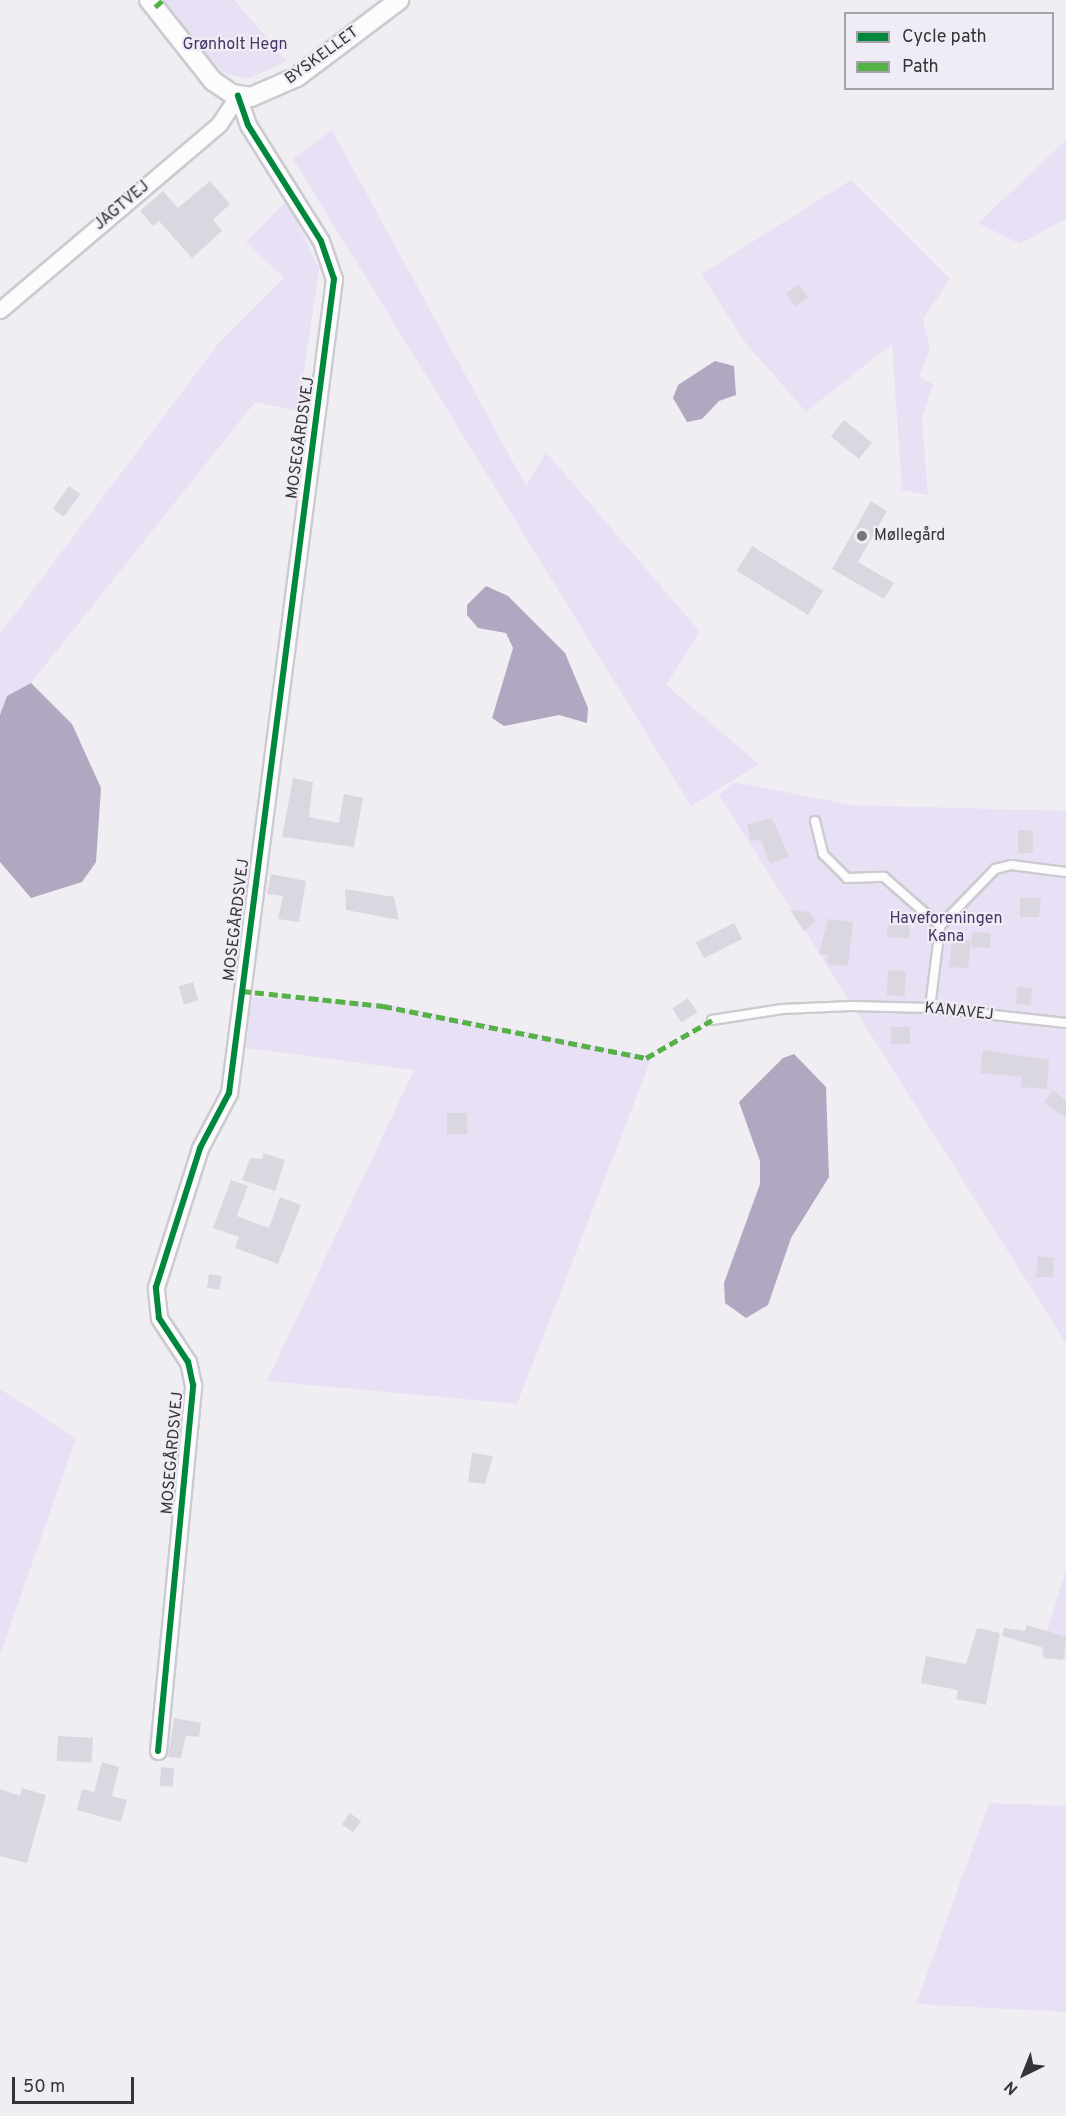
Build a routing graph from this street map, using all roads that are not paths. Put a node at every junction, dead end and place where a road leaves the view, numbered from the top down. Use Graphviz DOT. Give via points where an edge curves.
graph roads {
  1 [pos="148,0"];
  2 [pos="399,0"];
  3 [pos="238,96"];
  4 [pos="0,310"];
  5 [pos="815,821"];
  6 [pos="1066,872"];
  7 [pos="940,926"];
  8 [pos="930,1008"];
  9 [pos="712,1020"];
  10 [pos="1066,1023"];
  11 [pos="158,1751"];
  1 -- 3 [label="street" via="213,81"];
  2 -- 3 [label="street, BYSKELLET" via="297,77 263,94"];
  3 -- 4 [label="street, JAGTVEJ" via="219,124"];
  3 -- 11 [label="street, MOSEGÅRDSVEJ" via="248,125 321,241 334,279 229,1093 200,1148 156,1287 159,1318 188,1362 193,1385"];
  5 -- 7 [label="lane" via="823,854 847,878 884,877"];
  6 -- 7 [label="lane" via="1011,865 995,869"];
  7 -- 8 [label="lane"];
  8 -- 9 [label="lane, KANAVEJ" via="782,1009"];
  8 -- 10 [label="lane, KANAVEJ"];
}
